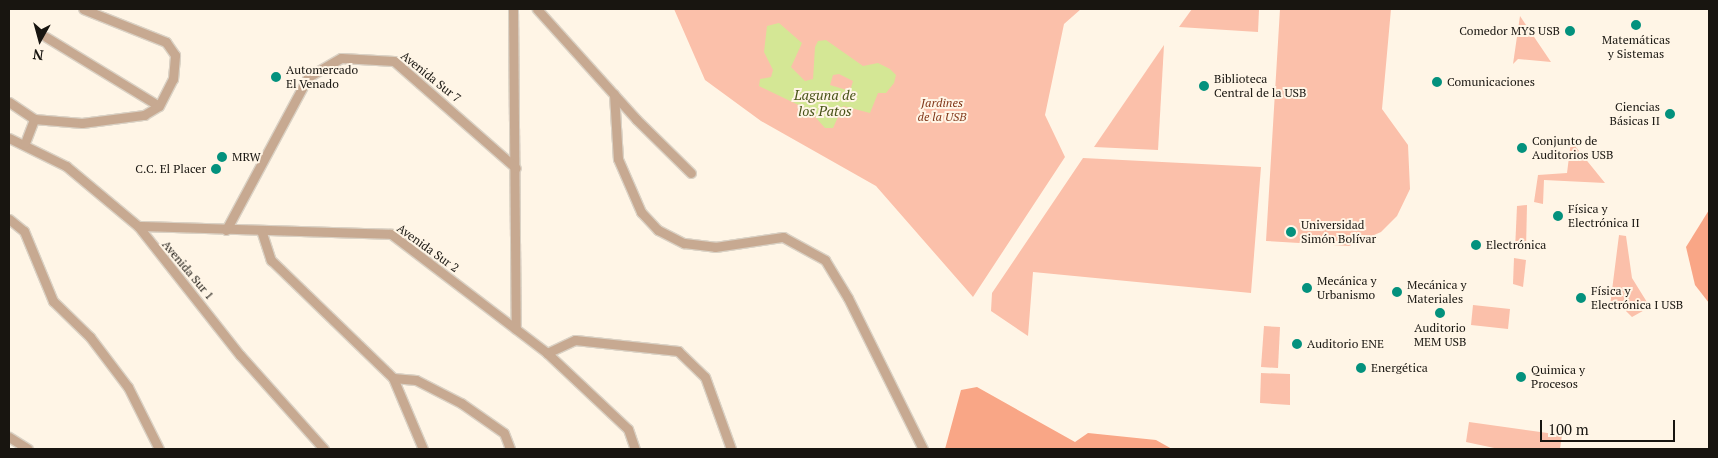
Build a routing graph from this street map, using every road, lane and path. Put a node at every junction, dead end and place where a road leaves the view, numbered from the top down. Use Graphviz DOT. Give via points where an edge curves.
graph roads {
  1 [pos="83,9"];
  2 [pos="514,9"];
  3 [pos="537,9"];
  4 [pos="46,37"];
  5 [pos="614,94"];
  6 [pos="9,102"];
  7 [pos="159,106"];
  8 [pos="34,119"];
  9 [pos="9,138"];
  10 [pos="24,143"];
  11 [pos="516,168"];
  12 [pos="691,173"];
  13 [pos="9,219"];
  14 [pos="138,226"];
  15 [pos="226,230"];
  16 [pos="261,230"];
  17 [pos="516,329"];
  18 [pos="547,353"];
  19 [pos="393,378"];
  20 [pos="9,437"];
  21 [pos="28,449"];
  22 [pos="160,449"];
  23 [pos="324,449"];
  24 [pos="423,449"];
  25 [pos="510,449"];
  26 [pos="635,449"];
  27 [pos="731,449"];
  28 [pos="923,449"];
  1 -- 7 [label="street" via="166,42 175,55 175,67"];
  2 -- 11 [label="street"];
  3 -- 5 [label="street"];
  4 -- 7 [label="street"];
  5 -- 12 [label="street"];
  5 -- 28 [label="street" via="618,159 641,212 658,230 684,243 715,247 783,237 825,260 848,298"];
  6 -- 8 [label="street"];
  7 -- 8 [label="street" via="120,122"];
  8 -- 10 [label="street"];
  9 -- 10 [label="street, Avenida Sur 1"];
  10 -- 14 [label="street, Avenida Sur 1" via="66,166"];
  11 -- 15 [label="street, Avenida Sur 7" via="394,61 341,58 308,76"];
  11 -- 17 [label="street"];
  13 -- 22 [label="street" via="24,231 53,301 90,337 128,387"];
  14 -- 15 [label="street, Avenida Sur 2"];
  14 -- 23 [label="street, Avenida Sur 1" via="240,355"];
  15 -- 16 [label="street, Avenida Sur 2"];
  16 -- 17 [label="street, Avenida Sur 2" via="391,234"];
  16 -- 19 [label="street" via="270,260"];
  17 -- 18 [label="street, Avenida Sur 2"];
  18 -- 26 [label="street, Avenida Sur 2" via="628,429"];
  18 -- 27 [label="street" via="576,340 678,351 705,378"];
  19 -- 24 [label="street"];
  19 -- 25 [label="street" via="416,380 461,403 504,434"];
  20 -- 21 [label="street"];
}
